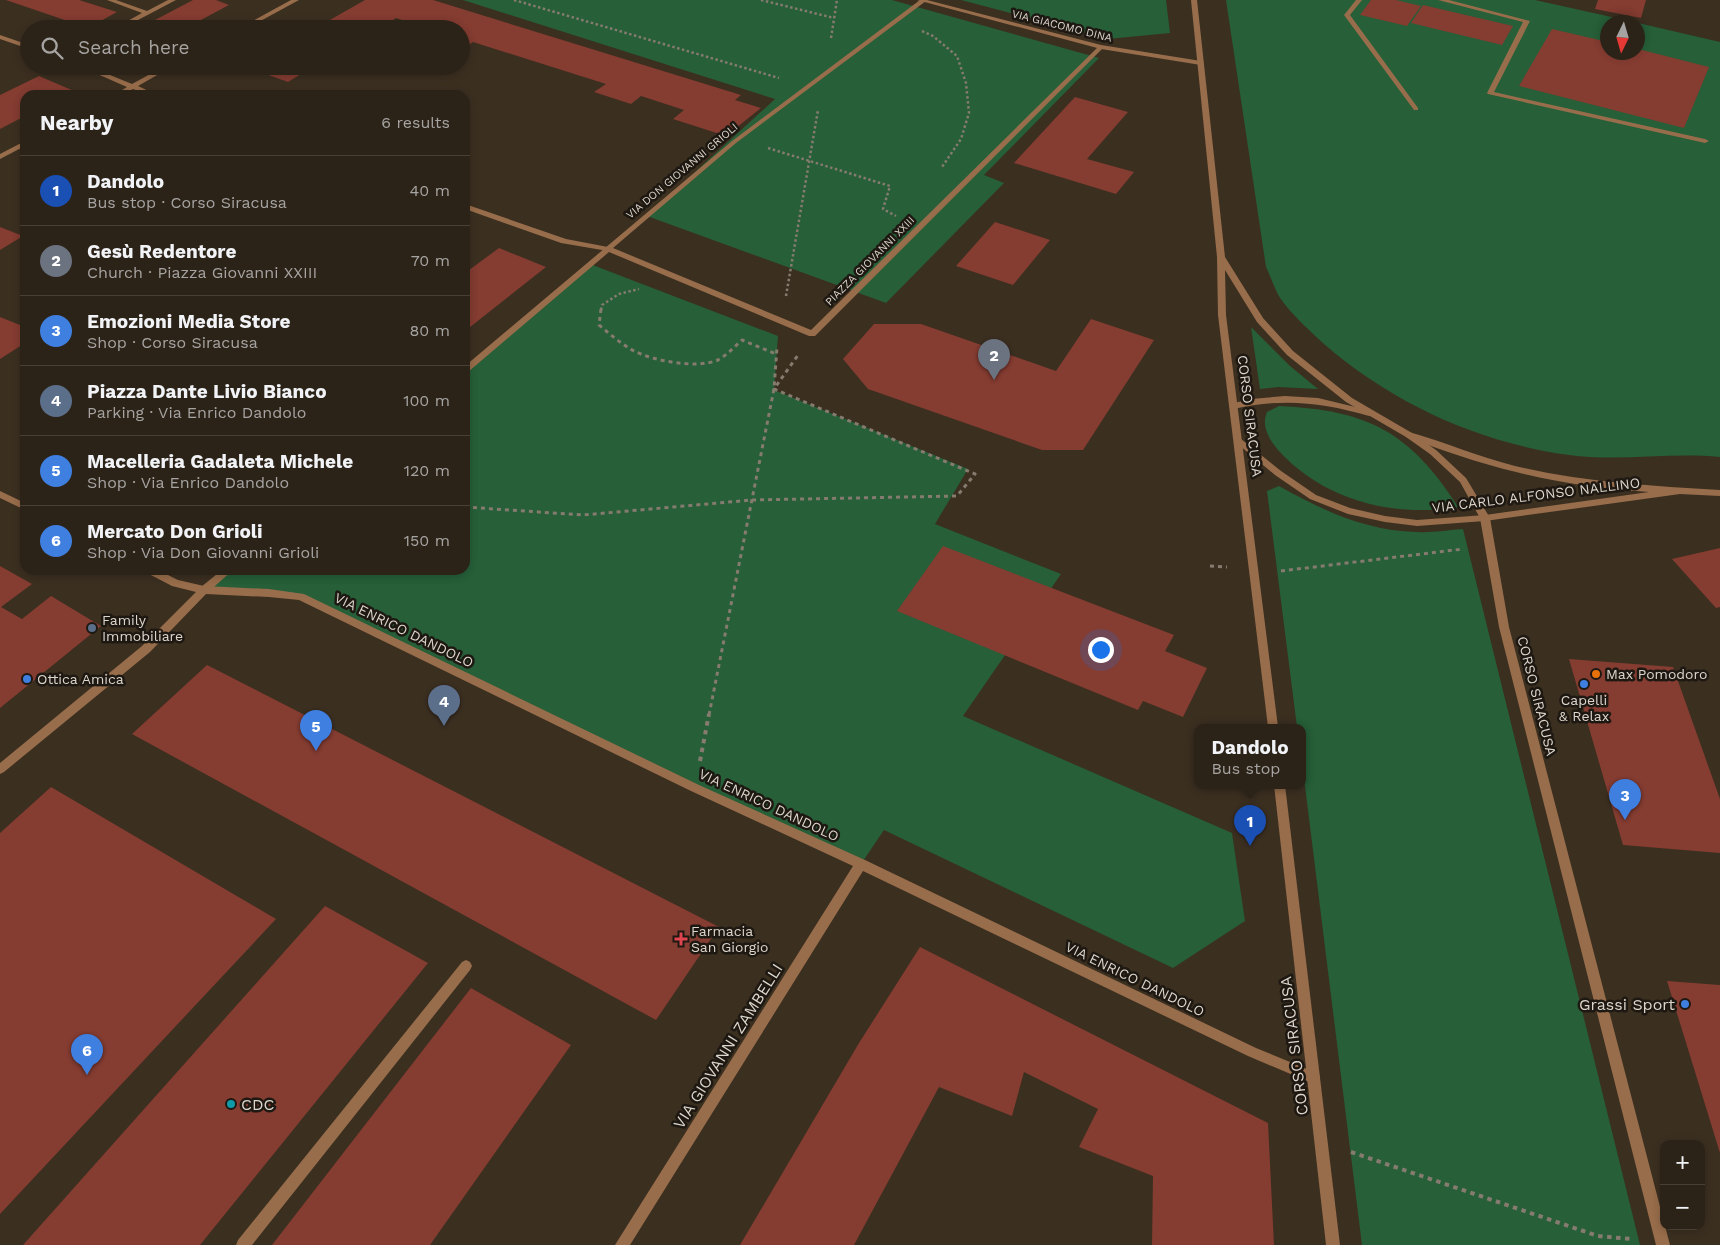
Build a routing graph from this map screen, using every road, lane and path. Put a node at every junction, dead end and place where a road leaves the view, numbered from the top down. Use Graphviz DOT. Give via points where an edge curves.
graph roads {
  1 [pos="110,0"];
  2 [pos="173,0"];
  3 [pos="296,0"];
  4 [pos="514,0"];
  5 [pos="761,0"];
  6 [pos="837,0"];
  7 [pos="922,0"];
  8 [pos="1194,0"];
  9 [pos="1359,0"];
  10 [pos="1441,0"];
  11 [pos="147,13"];
  12 [pos="834,18"];
  13 [pos="898,19"];
  14 [pos="133,20"];
  15 [pos="258,20"];
  16 [pos="0,37"];
  17 [pos="20,44"];
  18 [pos="1101,47"];
  19 [pos="1201,63"];
  20 [pos="825,74"];
  21 [pos="105,75"];
  22 [pos="153,75"];
  23 [pos="133,86"];
  24 [pos="808,86"];
  25 [pos="125,90"];
  26 [pos="142,90"];
  27 [pos="1416,109"];
  28 [pos="738,139"];
  29 [pos="1704,140"];
  30 [pos="20,147"];
  31 [pos="0,157"];
  32 [pos="809,161"];
  33 [pos="939,171"];
  34 [pos="470,208"];
  35 [pos="899,210"];
  36 [pos="893,214"];
  37 [pos="919,227"];
  38 [pos="608,249"];
  39 [pos="1221,257"];
  40 [pos="675,277"];
  41 [pos="781,321"];
  42 [pos="812,334"];
  43 [pos="776,354"];
  44 [pos="470,366"];
  45 [pos="774,390"];
  46 [pos="1233,406"];
  47 [pos="1370,413"];
  48 [pos="1409,435"];
  49 [pos="1238,441"];
  50 [pos="1680,491"];
  51 [pos="1720,493"];
  52 [pos="0,494"];
  53 [pos="752,500"];
  54 [pos="20,504"];
  55 [pos="470,507"];
  56 [pos="1485,518"];
  57 [pos="1491,546"];
  58 [pos="1210,566"];
  59 [pos="1254,569"];
  60 [pos="160,575"];
  61 [pos="222,575"];
  62 [pos="204,590"];
  63 [pos="1273,724"];
  64 [pos="0,769"];
  65 [pos="695,788"];
  66 [pos="1279,789"];
  67 [pos="861,864"];
  68 [pos="466,966"];
  69 [pos="1314,1078"];
  70 [pos="1321,1142"];
  71 [pos="1662,1243"];
  72 [pos="243,1245"];
  73 [pos="622,1245"];
  74 [pos="1333,1245"];
  1 -- 11 [label="street"];
  2 -- 11 [label="street"];
  3 -- 15 [label="street"];
  4 -- 24 [label="path"];
  5 -- 12 [label="path"];
  6 -- 12 [label="path"];
  7 -- 13 [label="street, VIA DON GIOVANNI GRIOLI"];
  7 -- 18 [label="street, VIA GIACOMO DINA"];
  8 -- 19 [label="street, CORSO SIRACUSA"];
  9 -- 27 [label="street" via="1347,15"];
  10 -- 29 [label="street" via="1527,21 1490,93"];
  11 -- 14 [label="street"];
  12 -- 20 [label="path"];
  13 -- 20 [label="street, VIA DON GIOVANNI GRIOLI"];
  13 -- 33 [label="path" via="932,36 957,56 966,83 969,113 962,139"];
  16 -- 17 [label="street"];
  18 -- 19 [label="street, VIA GIACOMO DINA"];
  18 -- 37 [label="street, PIAZZA GIOVANNI XXIII"];
  19 -- 39 [label="street, CORSO SIRACUSA"];
  20 -- 24 [label="street, VIA DON GIOVANNI GRIOLI"];
  20 -- 32 [label="path"];
  21 -- 23 [label="street"];
  22 -- 23 [label="street"];
  23 -- 25 [label="street"];
  23 -- 26 [label="street"];
  24 -- 28 [label="street, VIA DON GIOVANNI GRIOLI"];
  28 -- 32 [label="path"];
  28 -- 38 [label="street, VIA DON GIOVANNI GRIOLI"];
  30 -- 31 [label="street"];
  32 -- 36 [label="path" via="890,186 883,209"];
  32 -- 41 [label="path"];
  34 -- 38 [label="street" via="564,241"];
  35 -- 36 [label="path"];
  36 -- 37 [label="path"];
  37 -- 42 [label="street, PIAZZA GIOVANNI XXIII"];
  38 -- 40 [label="street"];
  38 -- 44 [label="street, VIA DON GIOVANNI GRIOLI"];
  39 -- 46 [label="street, CORSO SIRACUSA" via="1222,315"];
  39 -- 47 [label="street, CORSO SIRACUSA" via="1260,320 1290,353"];
  40 -- 41 [label="street"];
  40 -- 43 [label="path" via="619,294 602,305 599,325 634,351 664,360 711,362 742,340"];
  41 -- 42 [label="street"];
  41 -- 43 [label="path"];
  42 -- 45 [label="path"];
  43 -- 45 [label="path"];
  45 -- 53 [label="path"];
  45 -- 53 [label="path" via="975,474 957,496"];
  46 -- 47 [label="street" via="1258,400 1303,399 1335,402"];
  46 -- 49 [label="street, CORSO SIRACUSA"];
  47 -- 48 [label="street, CORSO SIRACUSA"];
  48 -- 50 [label="street, VIA CARLO ALFONSO NALLINO" via="1515,469 1561,479"];
  48 -- 56 [label="street, CORSO SIRACUSA" via="1463,480"];
  49 -- 56 [label="street, VIA CARLO ALFONSO NALLINO" via="1313,496 1348,511 1417,523"];
  49 -- 59 [label="street, CORSO SIRACUSA"];
  50 -- 51 [label="street, VIA CARLO ALFONSO NALLINO"];
  50 -- 56 [label="street, VIA CARLO ALFONSO NALLINO"];
  52 -- 54 [label="street"];
  53 -- 55 [label="path" via="583,515"];
  53 -- 65 [label="path"];
  56 -- 57 [label="street, CORSO SIRACUSA"];
  57 -- 59 [label="path" via="1278,571"];
  57 -- 71 [label="street, CORSO SIRACUSA" via="1504,627"];
  58 -- 59 [label="path"];
  59 -- 63 [label="street, CORSO SIRACUSA"];
  60 -- 62 [label="street, VIA ENRICO DANDOLO" via="175,583"];
  61 -- 62 [label="street"];
  62 -- 64 [label="street" via="146,649"];
  62 -- 65 [label="street, VIA ENRICO DANDOLO" via="269,592 301,597"];
  65 -- 67 [label="street, VIA ENRICO DANDOLO"];
  66 -- 69 [label="street, CORSO SIRACUSA"];
  67 -- 69 [label="street, VIA ENRICO DANDOLO" via="1252,1052"];
  67 -- 73 [label="street, VIA GIOVANNI ZAMBELLI"];
  68 -- 72 [label="street"];
  69 -- 70 [label="street, CORSO SIRACUSA"];
  70 -- 71 [label="path" via="1598,1236"];
  70 -- 74 [label="street, CORSO SIRACUSA"];
}
